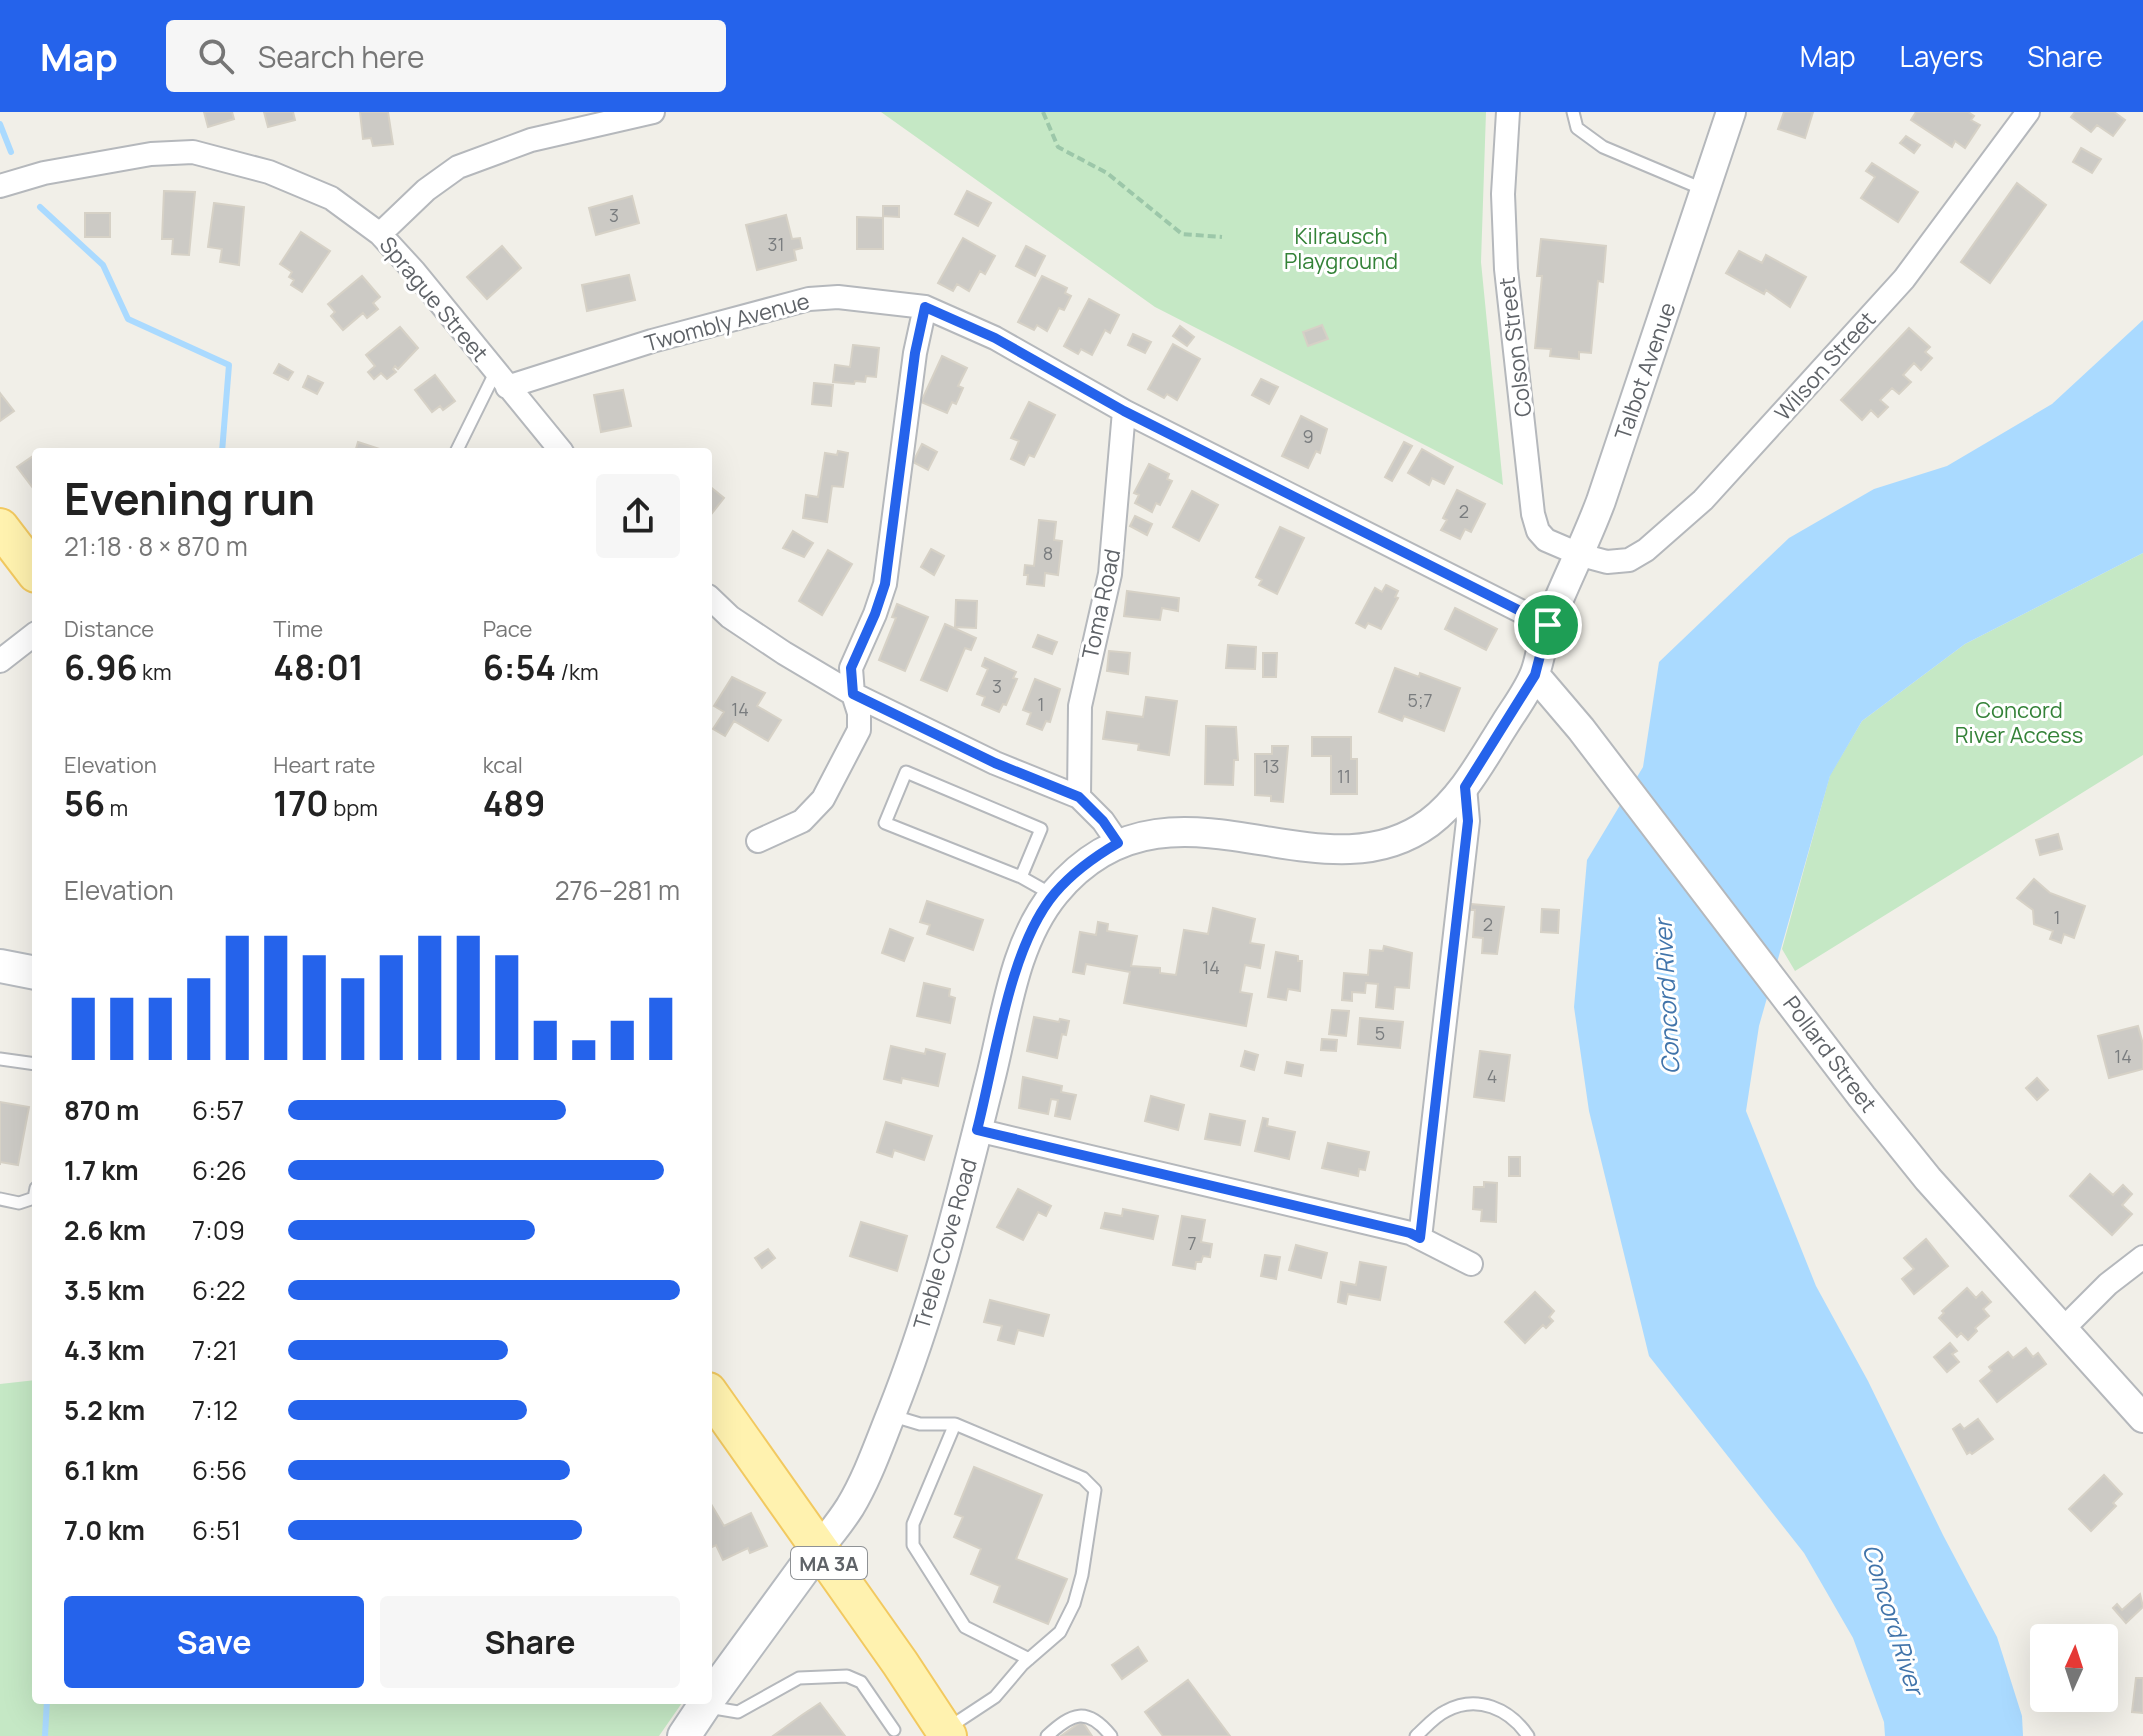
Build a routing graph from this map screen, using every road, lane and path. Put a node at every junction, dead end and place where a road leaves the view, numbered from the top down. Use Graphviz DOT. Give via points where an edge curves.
graph roads {
  1 [pos="653,112"];
  2 [pos="1043,112"];
  3 [pos="1508,112"];
  4 [pos="1573,112"];
  5 [pos="1731,112"];
  6 [pos="2028,112"];
  7 [pos="0,186"];
  8 [pos="1705,190"];
  9 [pos="380,234"];
  10 [pos="1222,237"];
  11 [pos="925,307"];
  12 [pos="501,380"];
  13 [pos="1124,411"];
  14 [pos="458,448"];
  15 [pos="559,448"];
  16 [pos="0,527"];
  17 [pos="1581,555"];
  18 [pos="32,569"];
  19 [pos="712,600"];
  20 [pos="1548,625"];
  21 [pos="32,636"];
  22 [pos="0,661"];
  23 [pos="1535,675"];
  24 [pos="853,694"];
  25 [pos="1465,787"];
  26 [pos="1079,797"];
  27 [pos="758,841"];
  28 [pos="1118,843"];
  29 [pos="1021,877"];
  30 [pos="1053,895"];
  31 [pos="0,966"];
  32 [pos="32,972"];
  33 [pos="0,1059"];
  34 [pos="32,1063"];
  35 [pos="977,1130"];
  36 [pos="0,1199"];
  37 [pos="32,1199"];
  38 [pos="1420,1238"];
  39 [pos="2143,1257"];
  40 [pos="1471,1264"];
  41 [pos="2062,1330"];
  42 [pos="712,1397"];
  43 [pos="890,1415"];
  44 [pos="2143,1418"];
  45 [pos="955,1424"];
  46 [pos="819,1548"];
  47 [pos="1029,1659"];
  48 [pos="712,1694"];
  49 [pos="705,1704"];
  50 [pos="712,1704"];
  51 [pos="894,1730"];
  52 [pos="946,1733"];
  53 [pos="684,1736"];
  54 [pos="1047,1736"];
  55 [pos="1111,1736"];
  56 [pos="1416,1736"];
  57 [pos="1528,1736"];
  1 -- 9 [label="street" via="531,140 458,167"];
  2 -- 10 [label="path" via="1058,147 1107,173 1182,234"];
  3 -- 17 [label="street, Colson Street" via="1506,269 1533,514 1546,540"];
  4 -- 8 [label="lane" via="1577,128 1603,147"];
  5 -- 8 [label="street, Talbot Avenue"];
  6 -- 17 [label="street, Wilson Street" via="1904,279 1703,500 1629,560 1607,562"];
  7 -- 9 [label="street, Sprague Street" via="151,154 193,152 269,172 331,198"];
  8 -- 17 [label="street, Talbot Avenue"];
  9 -- 12 [label="street, Sprague Street"];
  11 -- 12 [label="street, Twombly Avenue" via="809,299"];
  11 -- 13 [label="street, Twombly Avenue" via="995,338"];
  11 -- 24 [label="street" via="885,584 851,668"];
  12 -- 14 [label="lane"];
  12 -- 15 [label="street, Sprague Street"];
  13 -- 20 [label="street, Twombly Avenue"];
  13 -- 26 [label="street, Toma Road" via="1110,574 1080,706"];
  16 -- 18 [label="main road"];
  17 -- 20 [label="street, Talbot Avenue"];
  19 -- 24 [label="street" via="730,617"];
  20 -- 23 [label="street"];
  21 -- 22 [label="street"];
  23 -- 25 [label="street, Treble Cove Road"];
  23 -- 41 [label="street, Pollard Street" via="1928,1179"];
  24 -- 26 [label="street"];
  24 -- 27 [label="street" via="859,730 823,799 802,821"];
  25 -- 28 [label="street, Treble Cove Road" via="1425,825 1363,848 1187,830"];
  25 -- 38 [label="street" via="1468,821"];
  26 -- 28 [label="street"];
  28 -- 30 [label="street, Treble Cove Road" via="1080,868"];
  29 -- 29 [label="lane" via="1041,829 906,772 885,823"];
  29 -- 30 [label="lane"];
  30 -- 35 [label="street, Treble Cove Road" via="1023,950"];
  31 -- 32 [label="main road"];
  33 -- 34 [label="lane"];
  35 -- 38 [label="street"];
  35 -- 43 [label="street, Treble Cove Road" via="935,1292"];
  36 -- 37 [label="lane" via="19,1203"];
  38 -- 40 [label="street"];
  39 -- 41 [label="street"];
  41 -- 44 [label="street, Pollard Street"];
  42 -- 46 [label="main road, MA 3A"];
  43 -- 45 [label="lane" via="920,1424"];
  43 -- 46 [label="street, Treble Cove Road" via="849,1508"];
  45 -- 47 [label="lane" via="913,1524 913,1545 965,1627"];
  45 -- 47 [label="lane" via="1091,1484 1096,1498 1074,1604 1060,1632"];
  46 -- 48 [label="main road, Treble Cove Road"];
  46 -- 52 [label="main road, MA 3A"];
  47 -- 52 [label="lane" via="995,1697"];
  49 -- 53 [label="main road, Treble Cove Road"];
  50 -- 51 [label="lane" via="738,1712 799,1678 847,1676 861,1682"];
  54 -- 55 [label="lane" via="1067,1718 1081,1716 1099,1722"];
  56 -- 57 [label="lane" via="1446,1711 1472,1704 1497,1706 1518,1720"];
}
